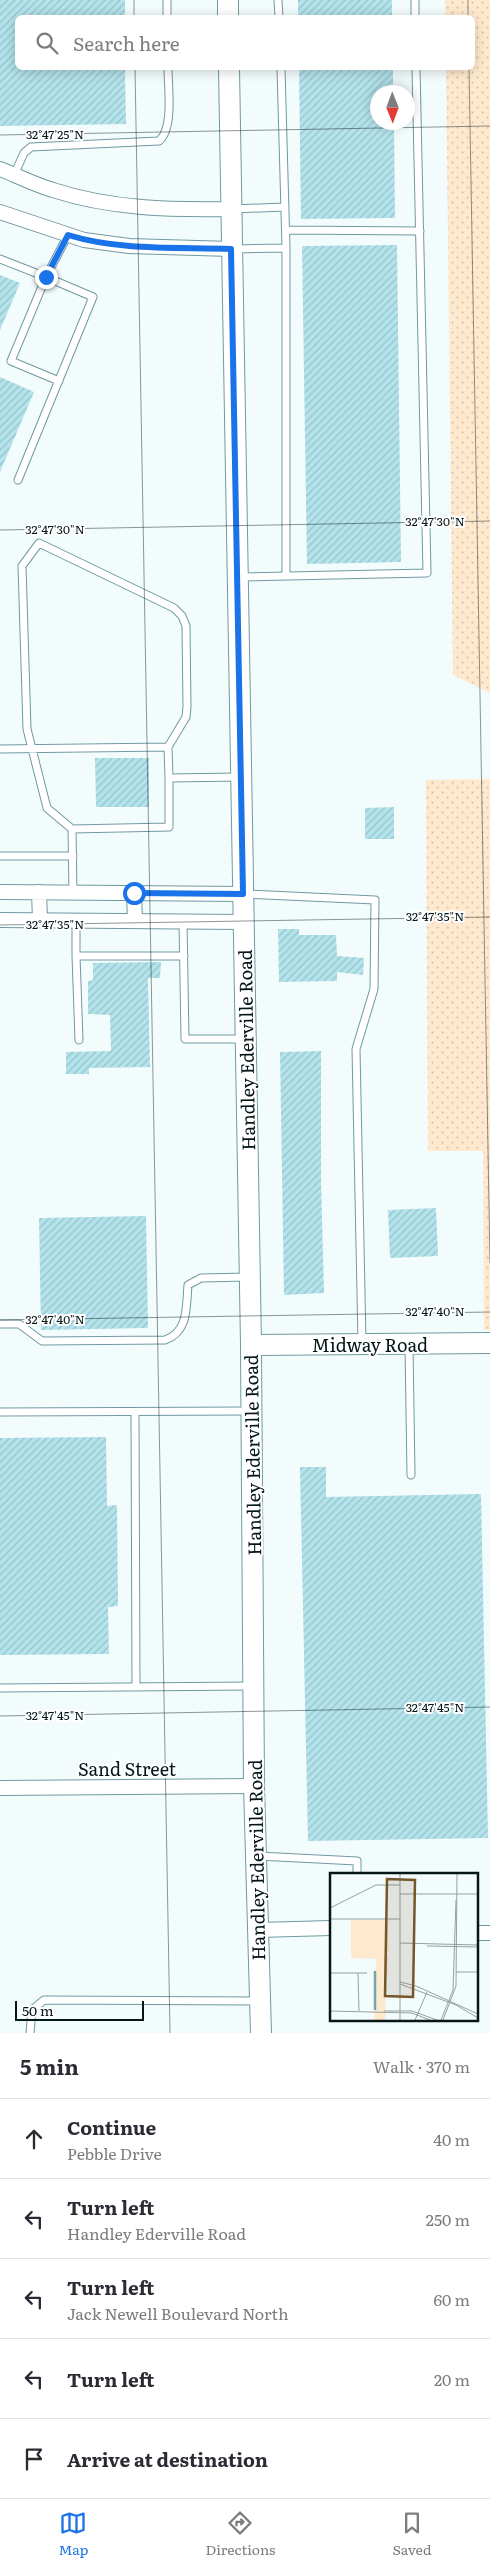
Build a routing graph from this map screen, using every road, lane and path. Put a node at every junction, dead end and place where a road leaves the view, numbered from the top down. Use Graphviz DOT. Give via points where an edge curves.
graph roads {
  1 [pos="167,0"];
  2 [pos="228,0"];
  3 [pos="278,0"];
  4 [pos="415,0"];
  5 [pos="167,15"];
  6 [pos="228,15"];
  7 [pos="279,15"];
  8 [pos="415,15"];
  9 [pos="168,70"];
  10 [pos="229,70"];
  11 [pos="280,70"];
  12 [pos="416,70"];
  13 [pos="0,169"];
  14 [pos="14,175"];
  15 [pos="285,206"];
  16 [pos="231,209"];
  17 [pos="0,212"];
  18 [pos="286,230"];
  19 [pos="420,231"];
  20 [pos="68,235"];
  21 [pos="286,248"];
  22 [pos="231,249"];
  23 [pos="0,259"];
  24 [pos="46,277"];
  25 [pos="59,381"];
  26 [pos="18,480"];
  27 [pos="286,576"];
  28 [pos="237,577"];
  29 [pos="168,747"];
  30 [pos="31,749"];
  31 [pos="0,750"];
  32 [pos="241,777"];
  33 [pos="169,778"];
  34 [pos="72,829"];
  35 [pos="0,856"];
  36 [pos="72,856"];
  37 [pos="0,892"];
  38 [pos="39,892"];
  39 [pos="73,893"];
  40 [pos="134,893"];
  41 [pos="243,894"];
  42 [pos="0,920"];
  43 [pos="40,920"];
  44 [pos="76,920"];
  45 [pos="135,921"];
  46 [pos="183,921"];
  47 [pos="243,922"];
  48 [pos="76,956"];
  49 [pos="184,956"];
  50 [pos="246,1039"];
  51 [pos="79,1040"];
  52 [pos="249,1277"];
  53 [pos="0,1324"];
  54 [pos="490,1343"];
  55 [pos="250,1344"];
  56 [pos="362,1345"];
  57 [pos="409,1345"];
  58 [pos="251,1411"];
  59 [pos="0,1412"];
  60 [pos="135,1413"];
  61 [pos="411,1476"];
  62 [pos="254,1686"];
  63 [pos="136,1687"];
  64 [pos="0,1688"];
  65 [pos="254,1786"];
  66 [pos="0,1788"];
  67 [pos="256,1856"];
  68 [pos="357,1873"];
  69 [pos="330,1928"];
  70 [pos="258,1930"];
  71 [pos="259,2001"];
  72 [pos="30,2033"];
  73 [pos="261,2033"];
  1 -- 5 [label="lane"];
  2 -- 6 [label="main road"];
  3 -- 7 [label="lane"];
  4 -- 8 [label="lane"];
  9 -- 14 [label="lane" via="168,125 166,135 159,141 31,147 24,153"];
  10 -- 16 [label="main road, Handley Ederville Road"];
  11 -- 15 [label="lane"];
  12 -- 19 [label="lane"];
  13 -- 14 [label="street"];
  14 -- 16 [label="street" via="54,191 106,202 163,210"];
  15 -- 16 [label="lane"];
  15 -- 18 [label="lane"];
  16 -- 22 [label="main road, Handley Ederville Road"];
  17 -- 20 [label="street"];
  18 -- 19 [label="lane"];
  18 -- 21 [label="lane"];
  19 -- 27 [label="lane" via="427,574"];
  20 -- 22 [label="street" via="129,246"];
  20 -- 24 [label="lane"];
  21 -- 22 [label="lane"];
  21 -- 27 [label="lane"];
  22 -- 28 [label="main road, Handley Ederville Road"];
  23 -- 24 [label="lane"];
  24 -- 25 [label="lane" via="93,297"];
  24 -- 25 [label="lane" via="11,361"];
  25 -- 26 [label="lane"];
  27 -- 28 [label="lane"];
  28 -- 32 [label="main road, Handley Ederville Road"];
  29 -- 30 [label="lane"];
  29 -- 30 [label="lane" via="186,717 186,626 182,616 174,608 40,543 22,566 27,729"];
  29 -- 33 [label="lane"];
  30 -- 31 [label="lane"];
  30 -- 34 [label="lane" via="47,808"];
  32 -- 33 [label="lane"];
  32 -- 41 [label="main road, Handley Ederville Road"];
  33 -- 34 [label="lane" via="169,827"];
  34 -- 36 [label="lane"];
  35 -- 36 [label="lane"];
  36 -- 39 [label="lane"];
  37 -- 38 [label="street"];
  38 -- 39 [label="street"];
  38 -- 43 [label="street"];
  39 -- 40 [label="street"];
  40 -- 41 [label="street"];
  40 -- 45 [label="street"];
  41 -- 47 [label="main road, Handley Ederville Road"];
  41 -- 56 [label="lane" via="375,900 374,989 356,1049"];
  42 -- 43 [label="street"];
  43 -- 44 [label="street"];
  44 -- 45 [label="street"];
  44 -- 48 [label="lane"];
  45 -- 46 [label="street"];
  46 -- 47 [label="street"];
  46 -- 49 [label="lane"];
  47 -- 50 [label="main road, Handley Ederville Road"];
  48 -- 49 [label="lane"];
  48 -- 51 [label="lane"];
  49 -- 50 [label="lane" via="185,1039"];
  50 -- 52 [label="main road, Handley Ederville Road"];
  52 -- 53 [label="lane" via="201,1278 188,1285 184,1324 174,1337 165,1340 42,1341 19,1324"];
  52 -- 55 [label="main road, Handley Ederville Road"];
  54 -- 57 [label="main road, Midway Road"];
  55 -- 56 [label="main road, Midway Road"];
  55 -- 58 [label="main road, Handley Ederville Road"];
  56 -- 57 [label="main road, Midway Road"];
  57 -- 61 [label="lane"];
  58 -- 60 [label="lane"];
  58 -- 62 [label="main road, Handley Ederville Road"];
  59 -- 60 [label="lane"];
  60 -- 63 [label="lane"];
  62 -- 63 [label="lane"];
  62 -- 65 [label="main road, Handley Ederville Road"];
  63 -- 64 [label="lane"];
  65 -- 66 [label="street, Sand Street"];
  65 -- 67 [label="main road, Handley Ederville Road"];
  67 -- 68 [label="lane" via="357,1861"];
  67 -- 70 [label="main road, Handley Ederville Road"];
  69 -- 70 [label="street"];
  70 -- 71 [label="main road, Handley Ederville Road"];
  71 -- 72 [label="lane" via="44,2000 32,2010"];
  71 -- 73 [label="main road, Handley Ederville Road"];
}
